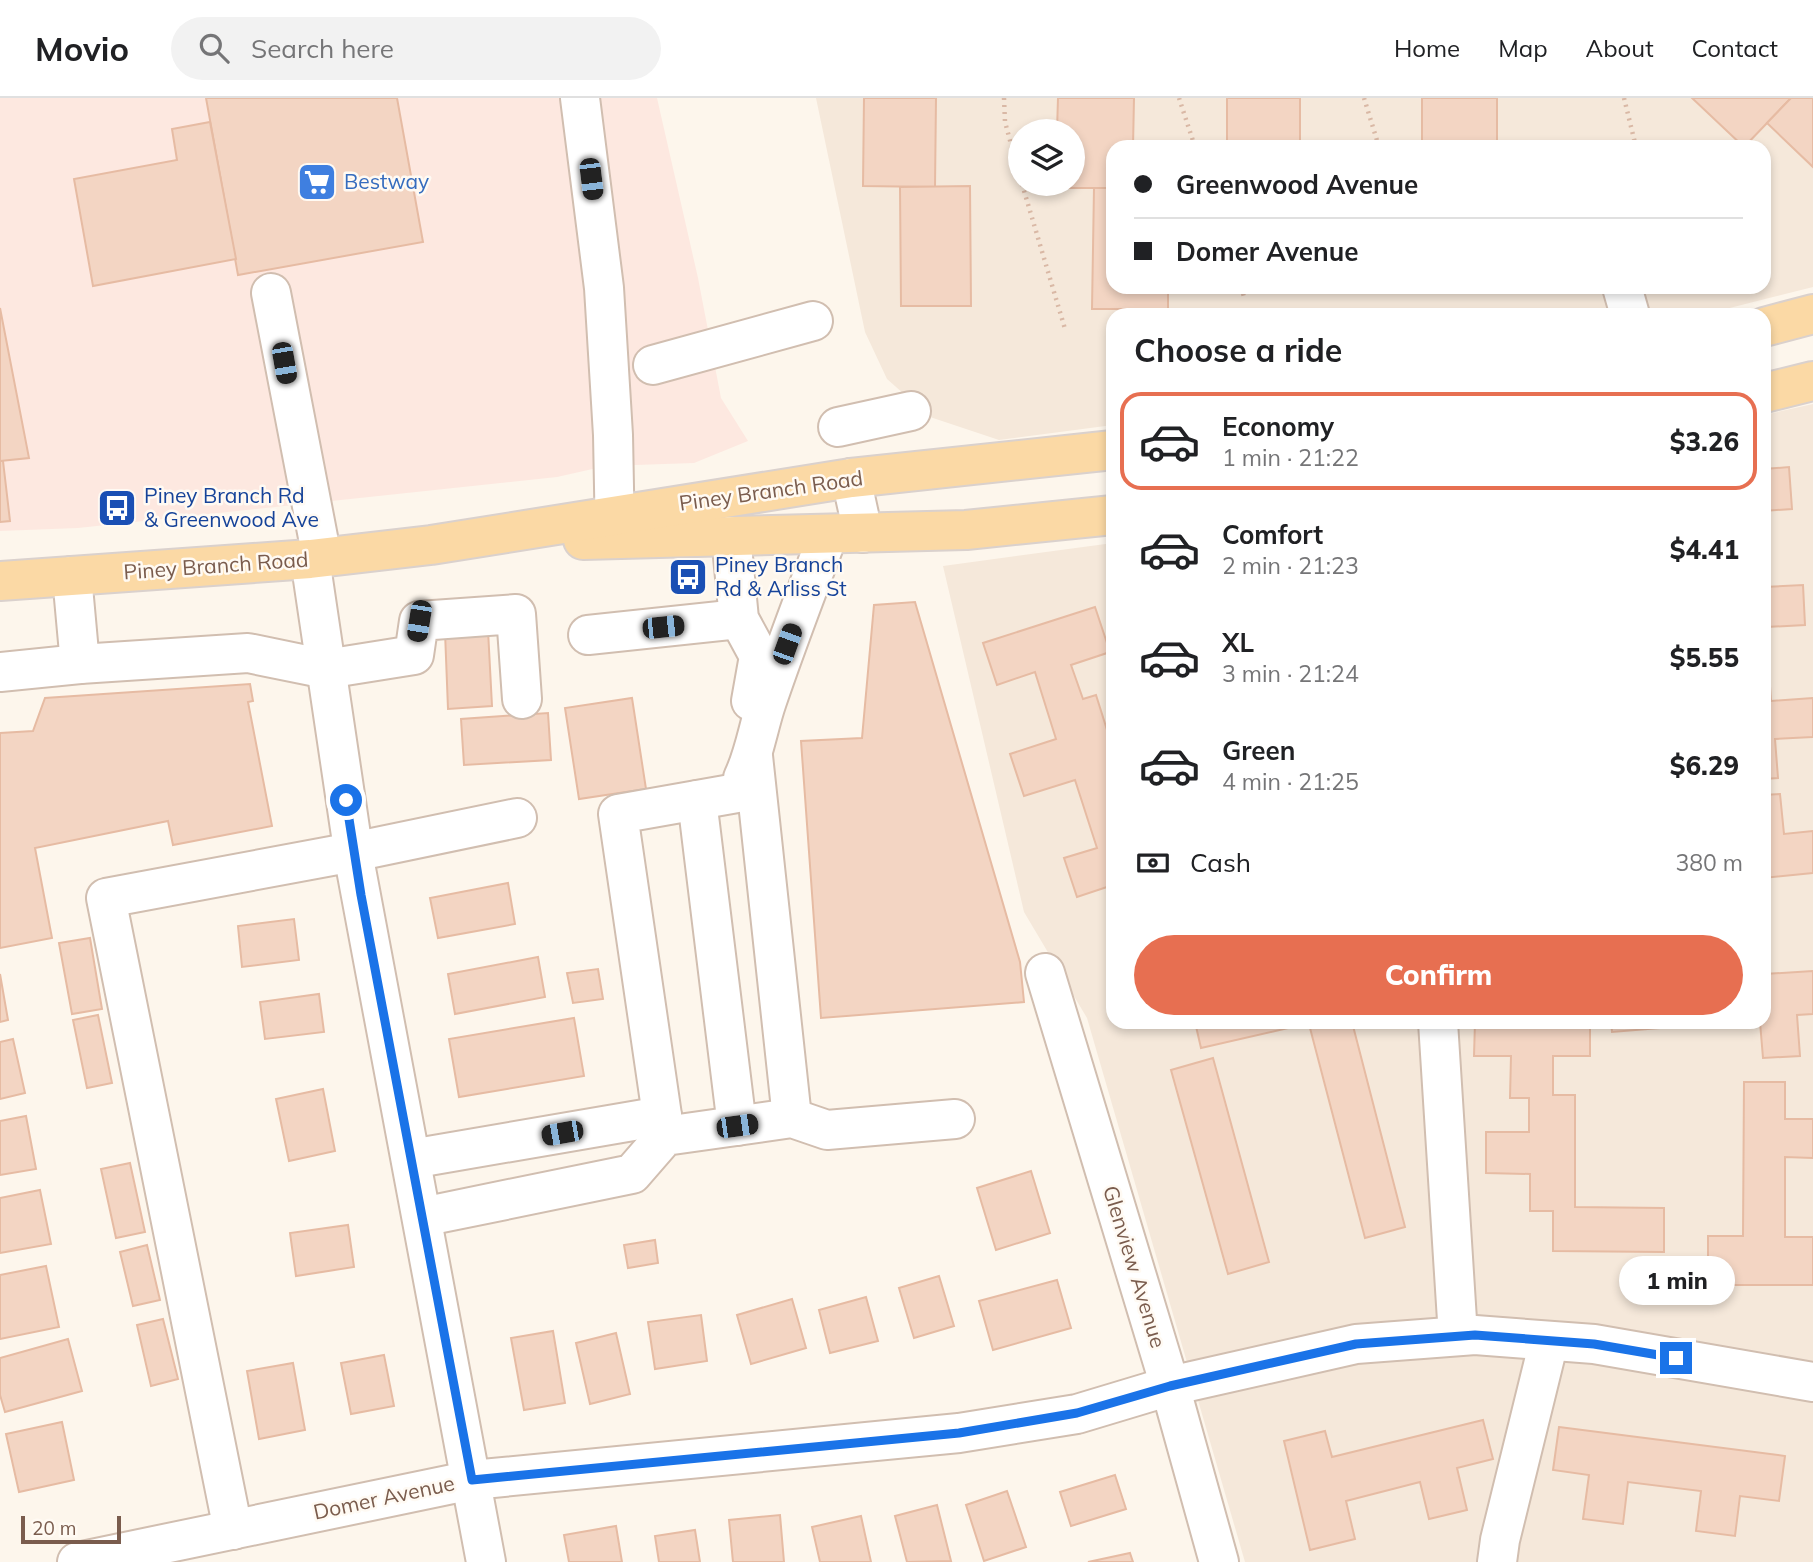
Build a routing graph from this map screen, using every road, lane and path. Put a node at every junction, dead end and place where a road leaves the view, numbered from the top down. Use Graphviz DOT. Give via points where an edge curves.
graph roads {
  1 [pos="580,98"];
  2 [pos="1004,98"];
  3 [pos="1179,98"];
  4 [pos="1364,98"];
  5 [pos="1623,98"];
  6 [pos="1008,133"];
  7 [pos="1193,140"];
  8 [pos="1376,140"];
  9 [pos="1634,140"];
  10 [pos="1026,196"];
  11 [pos="271,293"];
  12 [pos="1243,294"];
  13 [pos="1245,300"];
  14 [pos="1813,314"];
  15 [pos="813,321"];
  16 [pos="1771,325"];
  17 [pos="1065,330"];
  18 [pos="653,365"];
  19 [pos="1813,381"];
  20 [pos="1771,391"];
  21 [pos="911,411"];
  22 [pos="838,427"];
  23 [pos="1106,451"];
  24 [pos="852,478"];
  25 [pos="1106,516"];
  26 [pos="615,527"];
  27 [pos="846,534"];
  28 [pos="731,536"];
  29 [pos="316,559"];
  30 [pos="72,576"];
  31 [pos="0,581"];
  32 [pos="739,619"];
  33 [pos="588,635"];
  34 [pos="80,664"];
  35 [pos="326,669"];
  36 [pos="0,672"];
  37 [pos="522,699"];
  38 [pos="753,756"];
  39 [pos="737,793"];
  40 [pos="697,800"];
  41 [pos="517,818"];
  42 [pos="354,852"];
  43 [pos="1045,973"];
  44 [pos="1438,1029"];
  45 [pos="792,1118"];
  46 [pos="955,1119"];
  47 [pos="663,1126"];
  48 [pos="737,1126"];
  49 [pos="411,1160"];
  50 [pos="422,1217"];
  51 [pos="1458,1336"];
  52 [pos="1549,1341"];
  53 [pos="1813,1382"];
  54 [pos="1170,1386"];
  55 [pos="472,1480"];
  56 [pos="233,1530"];
  57 [pos="77,1562"];
  58 [pos="486,1562"];
  59 [pos="1219,1562"];
  60 [pos="1497,1562"];
  1 -- 26 [label="street" via="604,288"];
  2 -- 6 [label="path"];
  3 -- 7 [label="path"];
  4 -- 8 [label="path"];
  5 -- 9 [label="path"];
  10 -- 17 [label="path"];
  11 -- 29 [label="street"];
  12 -- 13 [label="path"];
  14 -- 16 [label="main road"];
  15 -- 18 [label="street"];
  19 -- 20 [label="main road"];
  21 -- 22 [label="street"];
  23 -- 24 [label="main road, Piney Branch Road"];
  24 -- 26 [label="main road, Piney Branch Road"];
  24 -- 27 [label="street"];
  25 -- 27 [label="main road, Piney Branch Road" via="967,530"];
  26 -- 28 [label="main road, Piney Branch Road"];
  26 -- 29 [label="main road, Piney Branch Road"];
  27 -- 28 [label="main road, Piney Branch Road"];
  27 -- 38 [label="street" via="761,719"];
  28 -- 32 [label="street"];
  29 -- 30 [label="main road, Piney Branch Road"];
  29 -- 35 [label="street"];
  30 -- 31 [label="main road, Piney Branch Road"];
  30 -- 34 [label="street"];
  32 -- 33 [label="street"];
  32 -- 39 [label="street" via="759,656"];
  34 -- 35 [label="street" via="248,653"];
  34 -- 36 [label="street"];
  35 -- 37 [label="street" via="414,655 419,621 516,614"];
  35 -- 42 [label="street"];
  38 -- 39 [label="street"];
  38 -- 45 [label="street"];
  39 -- 40 [label="street"];
  40 -- 47 [label="street" via="618,814"];
  40 -- 48 [label="street"];
  41 -- 42 [label="street"];
  42 -- 49 [label="street"];
  42 -- 56 [label="street" via="106,898"];
  43 -- 54 [label="street, Glenview Avenue"];
  44 -- 51 [label="street"];
  45 -- 46 [label="street" via="827,1130"];
  45 -- 48 [label="street"];
  47 -- 48 [label="street"];
  47 -- 49 [label="street"];
  47 -- 50 [label="street" via="632,1174"];
  49 -- 50 [label="street"];
  50 -- 55 [label="street"];
  51 -- 52 [label="street, Domer Avenue"];
  51 -- 54 [label="street, Domer Avenue" via="1356,1344"];
  52 -- 53 [label="street, Domer Avenue" via="1594,1344"];
  52 -- 60 [label="street"];
  54 -- 55 [label="street, Domer Avenue" via="1077,1413 959,1433"];
  54 -- 59 [label="street, Glenview Avenue"];
  55 -- 56 [label="street, Domer Avenue"];
  55 -- 58 [label="street"];
  56 -- 57 [label="street, Domer Avenue"];
}
